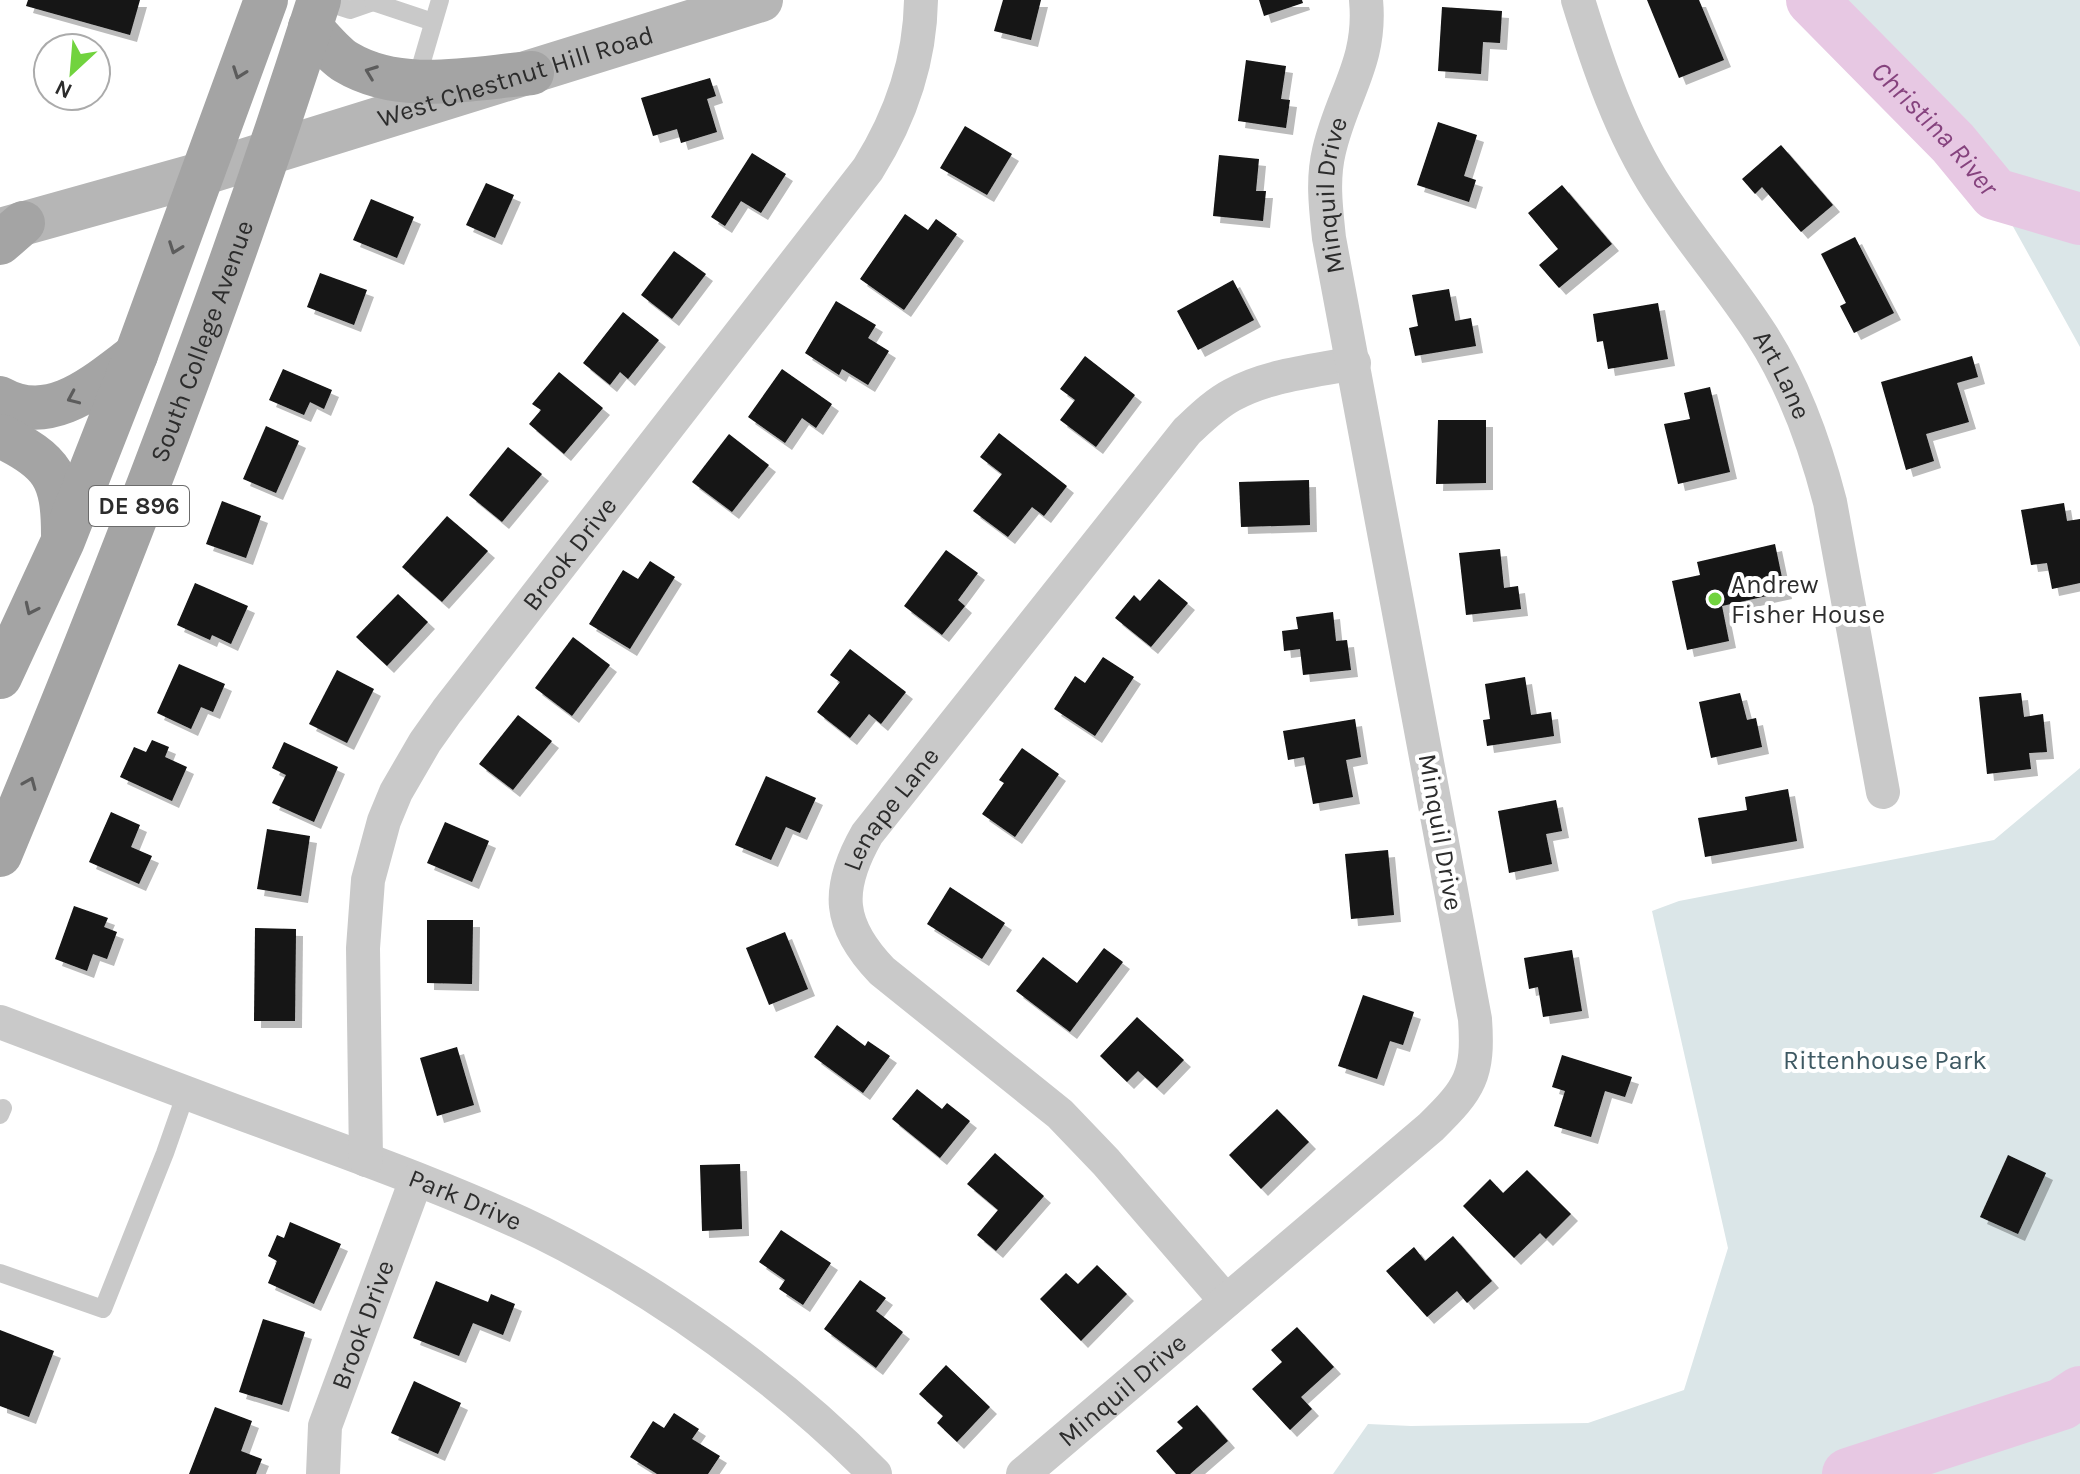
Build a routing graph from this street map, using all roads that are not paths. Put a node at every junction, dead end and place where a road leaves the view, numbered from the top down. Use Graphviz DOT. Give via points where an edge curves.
graph roads {
  1 [pos="266,0"];
  2 [pos="440,0"];
  3 [pos="761,0"];
  4 [pos="921,0"];
  5 [pos="1366,0"];
  6 [pos="1578,0"];
  7 [pos="373,1"];
  8 [pos="398,5"];
  9 [pos="316,9"];
  10 [pos="433,22"];
  11 [pos="532,73"];
  12 [pos="416,82"];
  13 [pos="269,153"];
  14 [pos="201,174"];
  15 [pos="8,232"];
  16 [pos="136,355"];
  17 [pos="1354,363"];
  18 [pos="0,398"];
  19 [pos="0,436"];
  20 [pos="63,541"];
  21 [pos="0,677"];
  22 [pos="1883,792"];
  23 [pos="0,855"];
  24 [pos="0,1022"];
  25 [pos="186,1093"];
  26 [pos="366,1160"];
  27 [pos="416,1180"];
  28 [pos="0,1273"];
  29 [pos="1226,1301"];
  30 [pos="323,1474"];
  31 [pos="875,1474"];
  32 [pos="1023,1474"];
  1 -- 14 [label="main road, DE 896, one-way"];
  2 -- 10 [label="lane"];
  3 -- 11 [label="street, West Chestnut Hill Road"];
  4 -- 26 [label="street, Brook Drive" via="905,92 868,169 447,711 396,792 375,849 364,914"];
  5 -- 17 [label="street, Minquil Drive" via="1366,46 1338,120 1325,176 1329,238"];
  6 -- 22 [label="street, Art Lane" via="1634,146 1658,189 1762,335 1802,414 1830,502"];
  7 -- 8 [label="lane"];
  7 -- 9 [label="lane" via="350,10"];
  8 -- 10 [label="lane"];
  12 -- 9 [label="main road, one-way" via="378,76 344,60"];
  9 -- 13 [label="main road, South College Avenue / DE 896"];
  10 -- 12 [label="lane"];
  11 -- 12 [label="main road"];
  11 -- 13 [label="street, West Chestnut Hill Road"];
  13 -- 14 [label="street, West Chestnut Hill Road"];
  23 -- 13 [label="main road, South College Avenue / DE 896, one-way" via="92,634"];
  14 -- 15 [label="street, West Chestnut Hill Road"];
  14 -- 16 [label="main road, DE 896, one-way"];
  16 -- 18 [label="main road, one-way" via="64,404 11,405"];
  16 -- 20 [label="main road, DE 896"];
  17 -- 29 [label="street, Minquil Drive" via="1477,1046 1464,1093 1449,1109"];
  17 -- 29 [label="street, Lenape Lane" via="1257,384 1231,395 1187,431 867,834 848,871 845,891 852,932 863,951 1060,1114"];
  19 -- 20 [label="main road" via="43,462 59,485"];
  20 -- 21 [label="main road, DE 896, one-way"];
  24 -- 25 [label="street, Park Drive"];
  25 -- 26 [label="street, Park Drive"];
  25 -- 28 [label="lane" via="103,1309"];
  26 -- 27 [label="street, Park Drive"];
  27 -- 30 [label="street, Brook Drive" via="325,1426"];
  27 -- 31 [label="street, Park Drive" via="541,1233 639,1288 736,1355"];
  29 -- 32 [label="street, Minquil Drive"];
}
